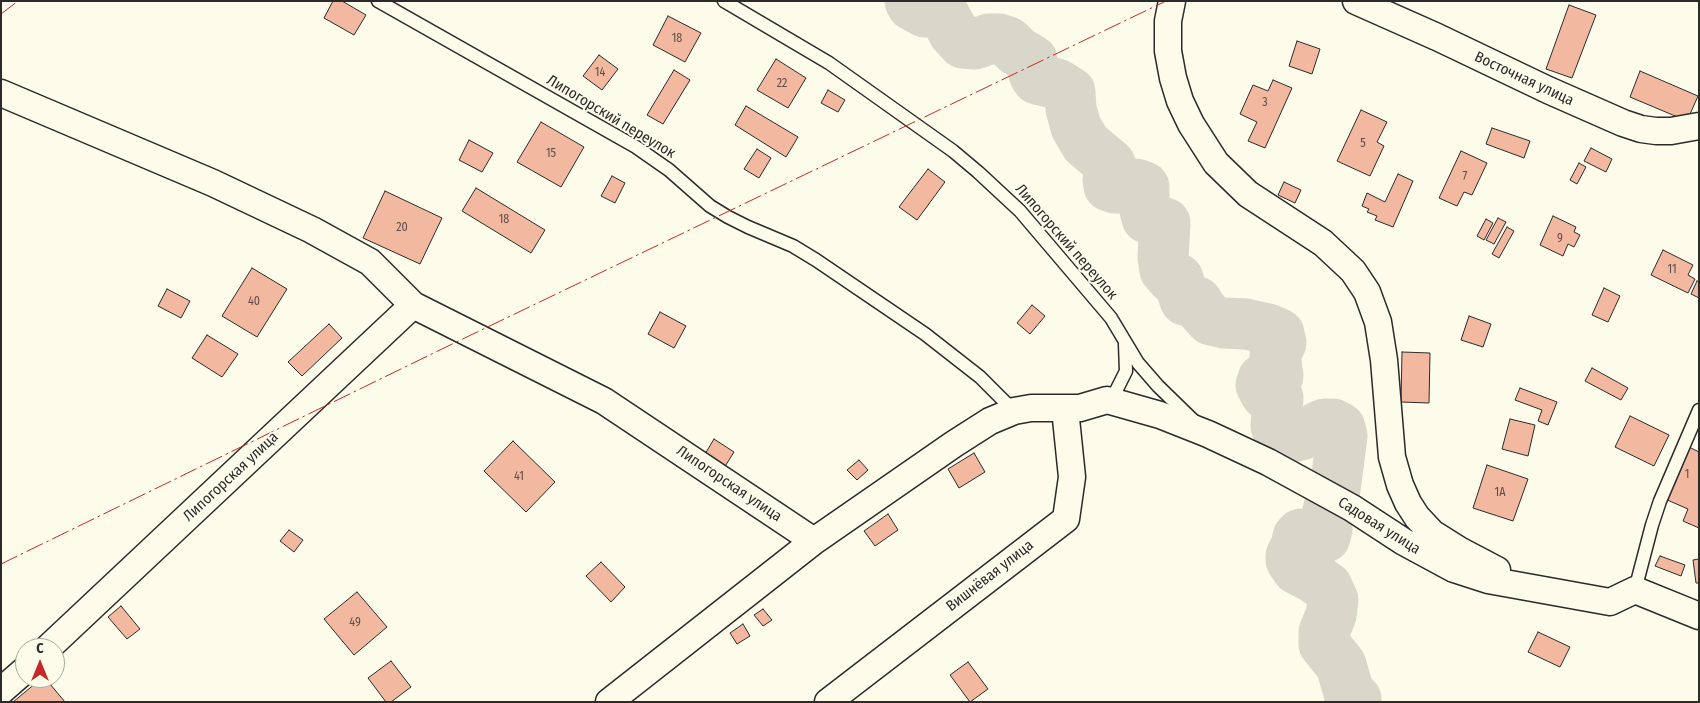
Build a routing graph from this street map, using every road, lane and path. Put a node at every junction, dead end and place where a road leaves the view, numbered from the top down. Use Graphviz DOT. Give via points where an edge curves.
graph roads {
  1 [pos="378,1"];
  2 [pos="724,1"];
  3 [pos="1172,1"];
  4 [pos="1356,1"];
  5 [pos="1,93"];
  6 [pos="1699,126"];
  7 [pos="414,305"];
  8 [pos="1125,341"];
  9 [pos="1107,400"];
  10 [pos="1065,409"];
  11 [pos="1699,410"];
  12 [pos="1014,411"];
  13 [pos="1208,434"];
  14 [pos="814,542"];
  15 [pos="1547,590"];
  16 [pos="1635,590"];
  17 [pos="1699,616"];
  18 [pos="59,638"];
  19 [pos="15,679"];
  20 [pos="1,691"];
  21 [pos="609,702"];
  22 [pos="828,702"];
  1 -- 12 [label="lane, Липогорский переулок" via="636,147 728,217 816,260 925,334 980,377"];
  2 -- 8 [label="lane, Липогорский переулок" via="829,63 953,150 1020,211 1111,318"];
  3 -- 15 [label="street" via="1167,34 1173,78 1191,124 1216,163 1248,194 1306,231 1339,257 1367,292 1381,338 1392,457 1408,503 1432,533 1459,550 1503,573"];
  4 -- 6 [label="street, Восточная улица" via="1623,123 1656,130"];
  5 -- 7 [label="street, Липогорская улица" via="213,183 312,230 370,262"];
  7 -- 14 [label="street, Липогорская улица" via="604,401"];
  7 -- 18 [label="street, Липогорская улица"];
  8 -- 9 [label="lane" via="1126,371 1115,393"];
  8 -- 13 [label="lane, Липогорский переулок" via="1138,363 1158,386"];
  9 -- 10 [label="street"];
  9 -- 13 [label="street, Садовая улица" via="1160,415"];
  10 -- 12 [label="street"];
  10 -- 22 [label="street, Вишнёвая улица" via="1072,477 1066,519"];
  11 -- 16 [label="lane" via="1660,501"];
  12 -- 14 [label="street" via="990,421 954,444"];
  13 -- 15 [label="street, Садовая улица" via="1308,483 1454,569 1488,580"];
  14 -- 21 [label="street"];
  15 -- 16 [label="street, Садовая улица" via="1610,602"];
  16 -- 17 [label="street"];
  19 -- 20 [label="street"];
}
